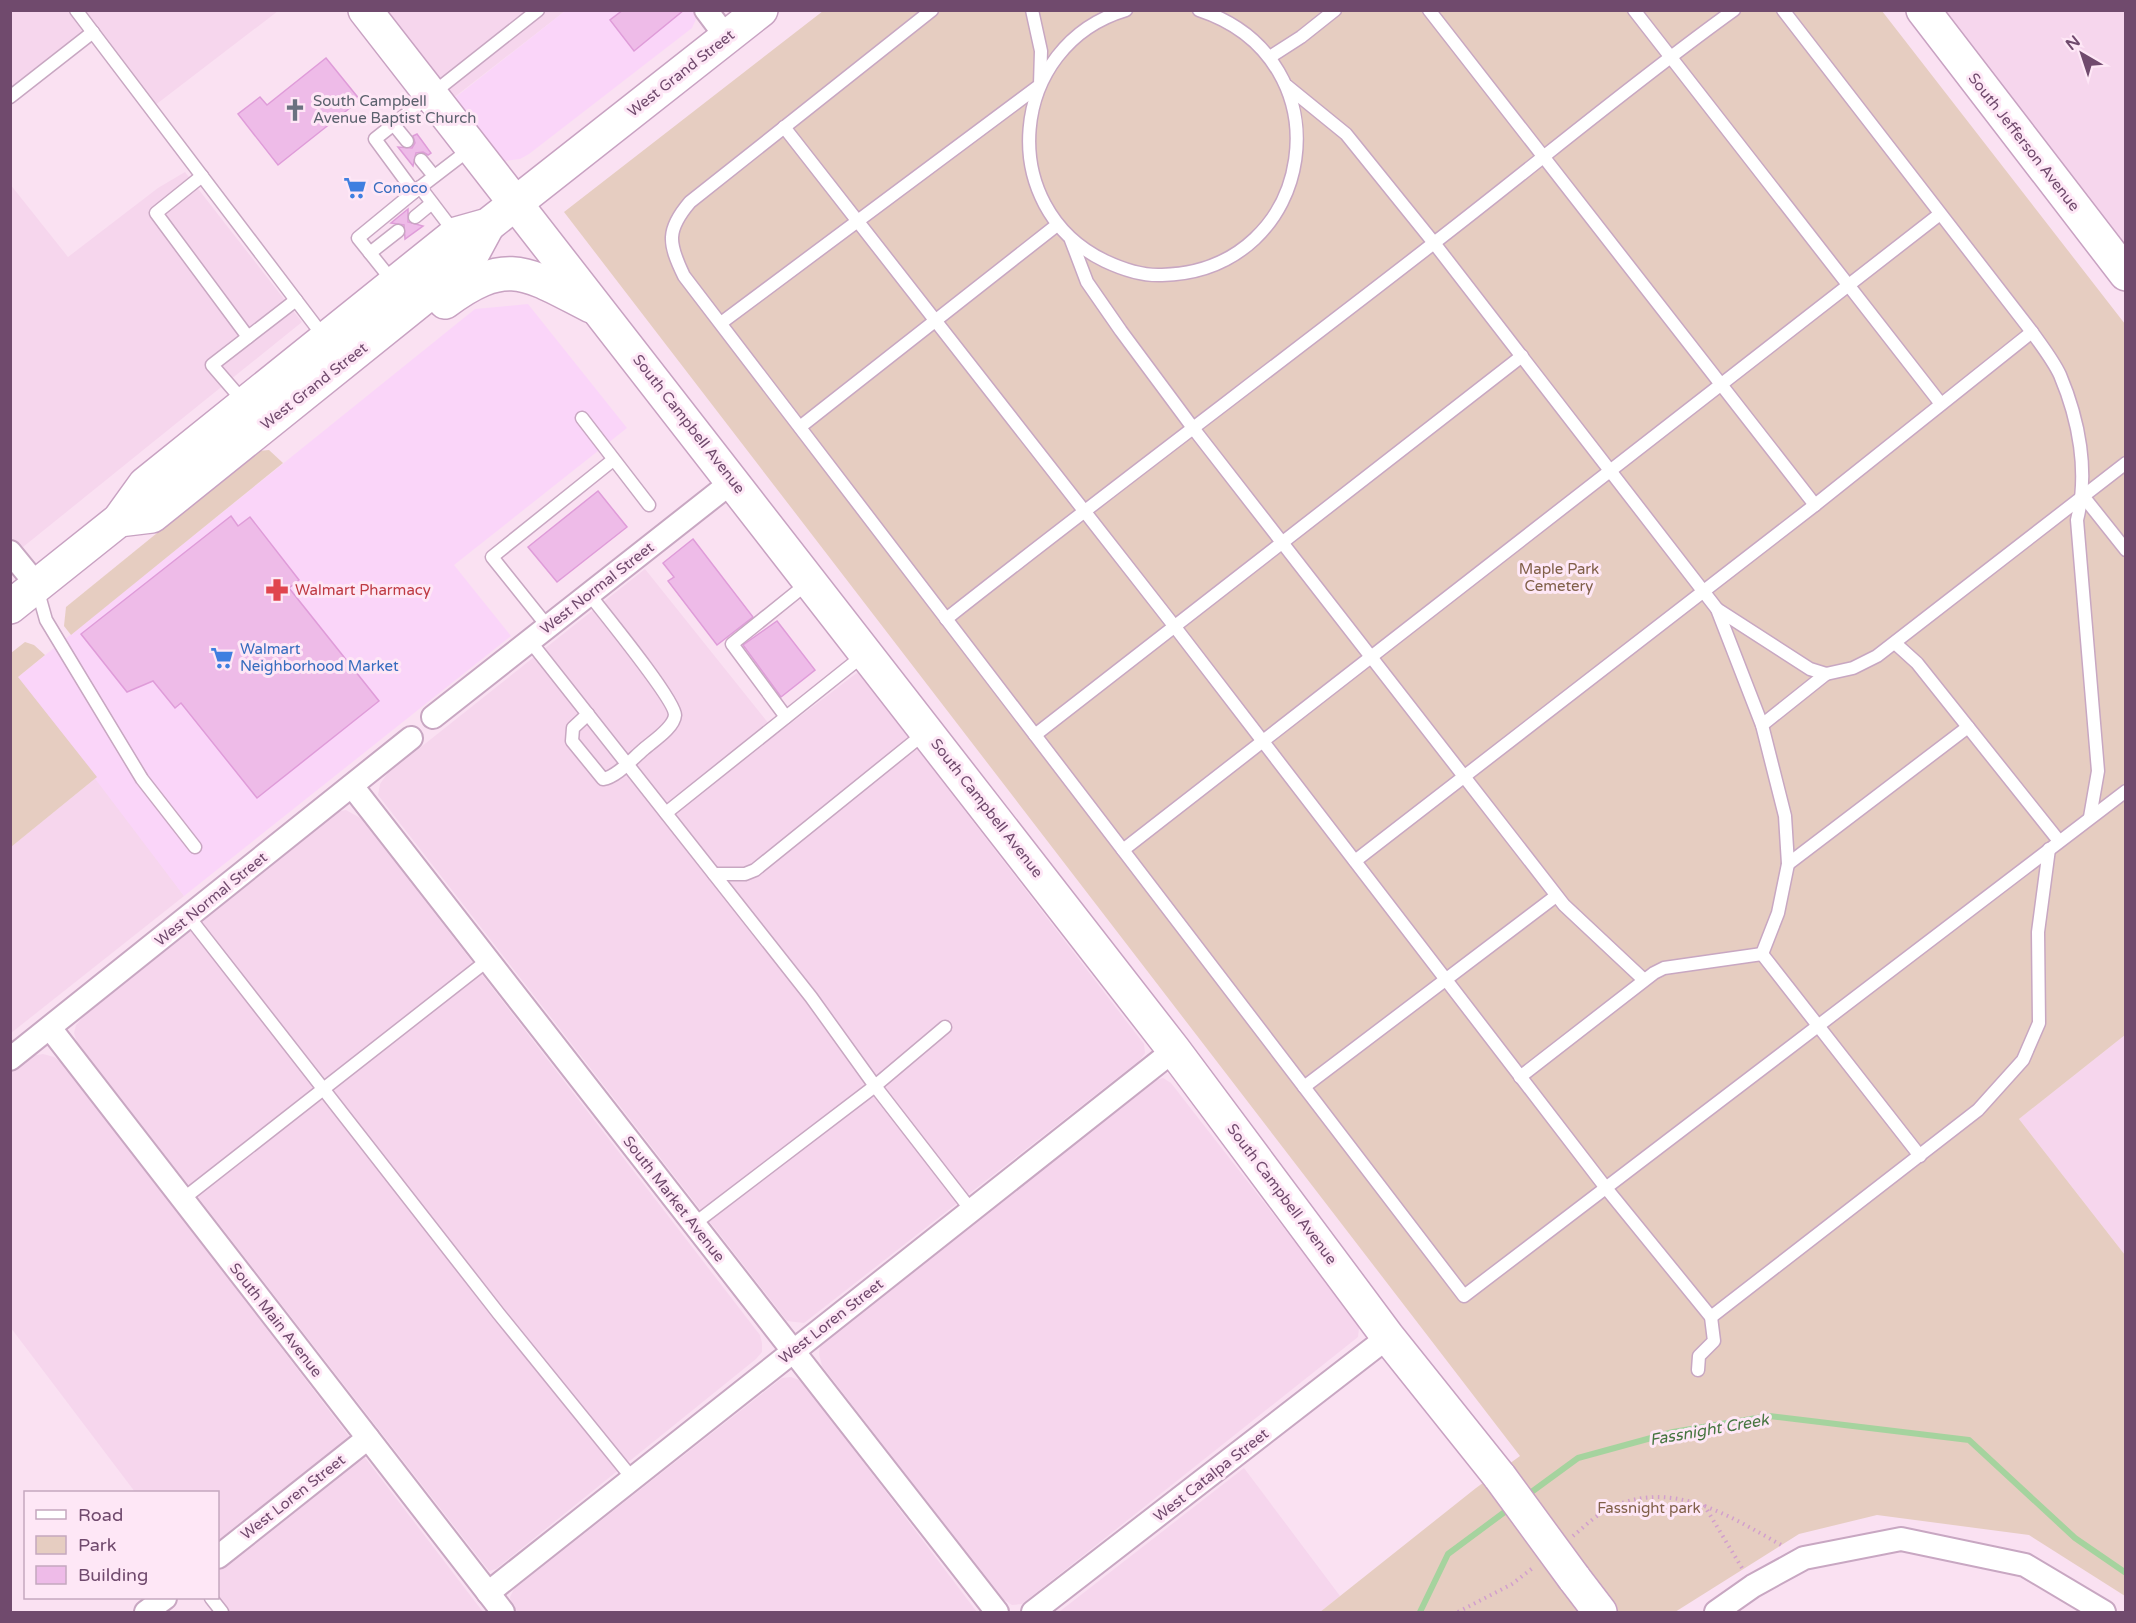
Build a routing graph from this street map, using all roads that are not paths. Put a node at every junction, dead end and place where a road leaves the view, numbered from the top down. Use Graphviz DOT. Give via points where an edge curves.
graph roads {
  1 [pos="76,10"];
  2 [pos="365,10"];
  3 [pos="538,10"];
  4 [pos="706,10"];
  5 [pos="762,10"];
  6 [pos="932,10"];
  7 [pos="1032,10"];
  8 [pos="1199,10"];
  9 [pos="1335,10"];
  10 [pos="1430,10"];
  11 [pos="1634,10"];
  12 [pos="1734,10"];
  13 [pos="1783,10"];
  14 [pos="1923,10"];
  15 [pos="1125,11"];
  16 [pos="93,32"];
  17 [pos="726,38"];
  18 [pos="1270,57"];
  19 [pos="1670,57"];
  20 [pos="1040,85"];
  21 [pos="1287,86"];
  22 [pos="431,96"];
  23 [pos="10,97"];
  24 [pos="394,125"];
  25 [pos="784,127"];
  26 [pos="406,141"];
  27 [pos="471,147"];
  28 [pos="1544,156"];
  29 [pos="421,160"];
  30 [pos="434,176"];
  31 [pos="202,177"];
  32 [pos="417,190"];
  33 [pos="432,203"];
  34 [pos="515,204"];
  35 [pos="1940,214"];
  36 [pos="415,217"];
  37 [pos="857,221"];
  38 [pos="488,225"];
  39 [pos="1057,225"];
  40 [pos="398,231"];
  41 [pos="456,234"];
  42 [pos="1071,240"];
  43 [pos="1434,243"];
  44 [pos="370,253"];
  45 [pos="2126,274"];
  46 [pos="395,284"];
  47 [pos="1849,285"];
  48 [pos="296,300"];
  49 [pos="599,310"];
  50 [pos="935,321"];
  51 [pos="721,323"];
  52 [pos="2032,332"];
  53 [pos="248,337"];
  54 [pos="326,339"];
  55 [pos="371,341"];
  56 [pos="1522,356"];
  57 [pos="1720,386"];
  58 [pos="245,403"];
  59 [pos="1941,404"];
  60 [pos="582,417"];
  61 [pos="800,427"];
  62 [pos="1193,428"];
  63 [pos="613,460"];
  64 [pos="2126,463"];
  65 [pos="1611,471"];
  66 [pos="733,482"];
  67 [pos="2083,496"];
  68 [pos="1815,504"];
  69 [pos="649,505"];
  70 [pos="1084,510"];
  71 [pos="119,520"];
  72 [pos="1283,543"];
  73 [pos="2126,550"];
  74 [pos="10,552"];
  75 [pos="810,581"];
  76 [pos="37,585"];
  77 [pos="1703,590"];
  78 [pos="589,594"];
  79 [pos="10,607"];
  80 [pos="1717,609"];
  81 [pos="946,619"];
  82 [pos="1175,627"];
  83 [pos="539,634"];
  84 [pos="1896,644"];
  85 [pos="866,653"];
  86 [pos="1371,657"];
  87 [pos="1826,674"];
  88 [pos="588,714"];
  89 [pos="433,717"];
  90 [pos="786,717"];
  91 [pos="1762,725"];
  92 [pos="1968,727"];
  93 [pos="927,731"];
  94 [pos="1035,735"];
  95 [pos="411,738"];
  96 [pos="1262,741"];
  97 [pos="627,764"];
  98 [pos="1463,776"];
  99 [pos="352,786"];
  100 [pos="2126,791"];
  101 [pos="666,813"];
  102 [pos="2090,817"];
  103 [pos="2059,841"];
  104 [pos="195,847"];
  105 [pos="2049,849"];
  106 [pos="1123,850"];
  107 [pos="1355,861"];
  108 [pos="1788,864"];
  109 [pos="714,874"];
  110 [pos="1556,896"];
  111 [pos="189,916"];
  112 [pos="1762,954"];
  113 [pos="488,960"];
  114 [pos="1643,979"];
  115 [pos="1446,980"];
  116 [pos="1818,1026"];
  117 [pos="945,1027"];
  118 [pos="50,1028"];
  119 [pos="1174,1050"];
  120 [pos="10,1059"];
  121 [pos="1520,1077"];
  122 [pos="875,1086"];
  123 [pos="1304,1087"];
  124 [pos="323,1088"];
  125 [pos="1920,1156"];
  126 [pos="1606,1188"];
  127 [pos="183,1199"];
  128 [pos="971,1210"];
  129 [pos="694,1224"];
  130 [pos="1711,1317"];
  131 [pos="1388,1337"];
  132 [pos="793,1351"];
  133 [pos="1698,1370"];
  134 [pos="368,1438"];
  135 [pos="632,1478"];
  136 [pos="219,1556"];
  137 [pos="488,1593"];
  138 [pos="164,1599"];
  139 [pos="212,1599"];
  140 [pos="146,1612"];
  141 [pos="222,1612"];
  142 [pos="503,1612"];
  143 [pos="997,1612"];
  144 [pos="1033,1612"];
  145 [pos="1600,1612"];
  146 [pos="1716,1612"];
  147 [pos="2104,1612"];
  1 -- 16 [label="lane"];
  2 -- 22 [label="main road, South Campbell Avenue"];
  3 -- 22 [label="lane"];
  4 -- 17 [label="street"];
  5 -- 17 [label="main road, West Grand Street"];
  6 -- 25 [label="lane"];
  7 -- 20 [label="lane" via="1041,51"];
  8 -- 18 [label="lane" via="1248,34"];
  9 -- 18 [label="lane"];
  10 -- 28 [label="lane"];
  11 -- 19 [label="lane"];
  12 -- 19 [label="lane"];
  13 -- 35 [label="lane"];
  14 -- 45 [label="main road, South Jefferson Avenue"];
  15 -- 20 [label="lane" via="1086,30 1069,44 1054,60"];
  16 -- 23 [label="lane"];
  16 -- 31 [label="lane"];
  17 -- 34 [label="main road, West Grand Street"];
  18 -- 21 [label="lane"];
  19 -- 28 [label="lane"];
  19 -- 47 [label="lane"];
  20 -- 37 [label="lane"];
  20 -- 39 [label="lane" via="1030,120 1029,158 1039,193"];
  21 -- 42 [label="lane" via="1298,123 1297,162 1285,199 1264,231 1234,255 1199,271 1160,276 1122,269 1087,253"];
  21 -- 43 [label="lane" via="1346,134"];
  22 -- 24 [label="lane"];
  22 -- 27 [label="main road, South Campbell Avenue"];
  24 -- 26 [label="lane"];
  24 -- 32 [label="lane" via="375,139"];
  25 -- 37 [label="lane"];
  25 -- 51 [label="lane" via="690,202 673,225 671,248 675,258 684,276"];
  27 -- 30 [label="lane"];
  27 -- 34 [label="main road, South Campbell Avenue"];
  28 -- 43 [label="lane"];
  28 -- 57 [label="lane"];
  29 -- 30 [label="lane"];
  30 -- 32 [label="lane"];
  31 -- 48 [label="lane"];
  31 -- 53 [label="lane" via="156,213"];
  32 -- 33 [label="lane"];
  32 -- 44 [label="lane" via="358,238"];
  33 -- 36 [label="lane"];
  33 -- 41 [label="lane"];
  34 -- 38 [label="main road, West Grand Street"];
  34 -- 49 [label="main road, South Campbell Avenue"];
  35 -- 47 [label="lane"];
  35 -- 52 [label="lane"];
  37 -- 50 [label="lane"];
  37 -- 51 [label="lane"];
  38 -- 41 [label="main road, West Grand Street"];
  38 -- 55 [label="main road, West Grand Street" via="468,262"];
  39 -- 42 [label="lane"];
  39 -- 50 [label="lane"];
  40 -- 44 [label="lane"];
  41 -- 46 [label="main road, West Grand Street"];
  42 -- 62 [label="lane" via="1088,282"];
  43 -- 56 [label="lane"];
  43 -- 62 [label="lane"];
  44 -- 46 [label="lane"];
  46 -- 54 [label="main road, West Grand Street"];
  47 -- 57 [label="lane"];
  47 -- 59 [label="lane"];
  48 -- 53 [label="lane"];
  48 -- 54 [label="lane"];
  49 -- 55 [label="main road" via="535,278 502,272 470,284 401,336"];
  49 -- 66 [label="main road, South Campbell Avenue"];
  50 -- 61 [label="lane"];
  50 -- 70 [label="lane"];
  51 -- 61 [label="lane"];
  52 -- 59 [label="lane"];
  52 -- 67 [label="lane" via="2059,373 2079,435"];
  53 -- 58 [label="lane" via="212,365"];
  54 -- 58 [label="main road, West Grand Street"];
  55 -- 71 [label="main road, West Grand Street" via="152,516"];
  56 -- 65 [label="lane"];
  56 -- 72 [label="lane"];
  57 -- 65 [label="lane"];
  57 -- 68 [label="lane"];
  58 -- 71 [label="main road, West Grand Street" via="145,484"];
  59 -- 68 [label="lane"];
  60 -- 63 [label="lane"];
  61 -- 81 [label="lane"];
  62 -- 70 [label="lane"];
  62 -- 72 [label="lane"];
  63 -- 69 [label="lane"];
  63 -- 83 [label="lane" via="492,557"];
  64 -- 67 [label="lane"];
  65 -- 77 [label="lane"];
  65 -- 86 [label="lane"];
  66 -- 75 [label="main road, South Campbell Avenue"];
  66 -- 78 [label="street, West Normal Street"];
  67 -- 73 [label="lane"];
  67 -- 84 [label="lane"];
  67 -- 102 [label="lane" via="2077,520 2098,771"];
  68 -- 77 [label="lane"];
  70 -- 81 [label="lane"];
  70 -- 82 [label="lane"];
  71 -- 76 [label="main road, West Grand Street"];
  72 -- 82 [label="lane"];
  72 -- 86 [label="lane"];
  74 -- 76 [label="street"];
  75 -- 85 [label="main road, South Campbell Avenue"];
  75 -- 90 [label="lane" via="732,644"];
  76 -- 79 [label="main road, West Grand Street"];
  76 -- 104 [label="lane" via="46,620 142,779"];
  77 -- 80 [label="lane"];
  77 -- 98 [label="lane"];
  78 -- 83 [label="street, West Normal Street"];
  78 -- 97 [label="lane" via="675,712 670,725"];
  80 -- 87 [label="lane" via="1810,669"];
  80 -- 91 [label="lane"];
  81 -- 94 [label="lane"];
  82 -- 94 [label="lane"];
  82 -- 96 [label="lane"];
  83 -- 88 [label="lane"];
  83 -- 89 [label="street, West Normal Street"];
  84 -- 87 [label="lane" via="1853,668"];
  84 -- 92 [label="lane" via="1917,663"];
  85 -- 90 [label="lane"];
  85 -- 93 [label="main road, South Campbell Avenue"];
  86 -- 96 [label="lane"];
  86 -- 98 [label="lane"];
  87 -- 91 [label="lane"];
  88 -- 97 [label="lane"];
  88 -- 97 [label="lane" via="573,728 572,741 599,776 607,779"];
  90 -- 101 [label="lane"];
  91 -- 108 [label="lane" via="1785,816"];
  92 -- 103 [label="lane"];
  92 -- 108 [label="lane"];
  93 -- 109 [label="lane" via="755,870 745,874"];
  93 -- 119 [label="main road, South Campbell Avenue"];
  94 -- 106 [label="lane"];
  95 -- 99 [label="street, West Normal Street"];
  96 -- 106 [label="lane"];
  96 -- 107 [label="lane"];
  97 -- 101 [label="lane"];
  98 -- 107 [label="lane"];
  98 -- 110 [label="lane"];
  99 -- 111 [label="street, West Normal Street"];
  99 -- 113 [label="street, South Market Avenue"];
  100 -- 102 [label="lane"];
  101 -- 109 [label="lane"];
  102 -- 103 [label="lane"];
  103 -- 105 [label="lane"];
  105 -- 116 [label="lane"];
  105 -- 125 [label="lane" via="2038,933 2038,1023 2023,1060 1978,1110"];
  106 -- 123 [label="lane"];
  107 -- 115 [label="lane"];
  108 -- 112 [label="lane" via="1778,913"];
  109 -- 122 [label="lane"];
  110 -- 114 [label="lane"];
  110 -- 115 [label="lane"];
  111 -- 118 [label="street, West Normal Street"];
  111 -- 124 [label="lane"];
  112 -- 114 [label="lane" via="1665,968"];
  112 -- 116 [label="lane"];
  113 -- 124 [label="lane"];
  113 -- 129 [label="street, South Market Avenue"];
  114 -- 121 [label="lane"];
  115 -- 121 [label="lane"];
  115 -- 123 [label="lane"];
  116 -- 125 [label="lane"];
  116 -- 126 [label="lane"];
  117 -- 122 [label="lane"];
  118 -- 120 [label="street, West Normal Street"];
  118 -- 127 [label="street, South Main Avenue"];
  119 -- 128 [label="street, West Loren Street"];
  119 -- 131 [label="main road, South Campbell Avenue"];
  121 -- 126 [label="lane"];
  122 -- 128 [label="lane"];
  122 -- 129 [label="lane"];
  123 -- 126 [label="lane" via="1464,1296"];
  124 -- 127 [label="lane"];
  124 -- 135 [label="lane"];
  125 -- 130 [label="lane"];
  126 -- 130 [label="lane"];
  127 -- 134 [label="street, South Main Avenue"];
  128 -- 132 [label="street, West Loren Street"];
  129 -- 132 [label="street, South Market Avenue"];
  130 -- 133 [label="lane" via="1714,1341 1699,1356"];
  131 -- 144 [label="street, West Catalpa Street"];
  131 -- 145 [label="main road, South Campbell Avenue, bridge" via="1500,1477"];
  132 -- 135 [label="street, West Loren Street"];
  132 -- 143 [label="street, South Market Avenue"];
  134 -- 136 [label="street, West Loren Street"];
  134 -- 137 [label="street, South Main Avenue"];
  135 -- 137 [label="street, West Loren Street"];
  137 -- 142 [label="street, South Main Avenue"];
  138 -- 140 [label="street"];
  139 -- 141 [label="lane"];
  146 -- 147 [label="street" via="1804,1558 1901,1539 2025,1566"];
}
